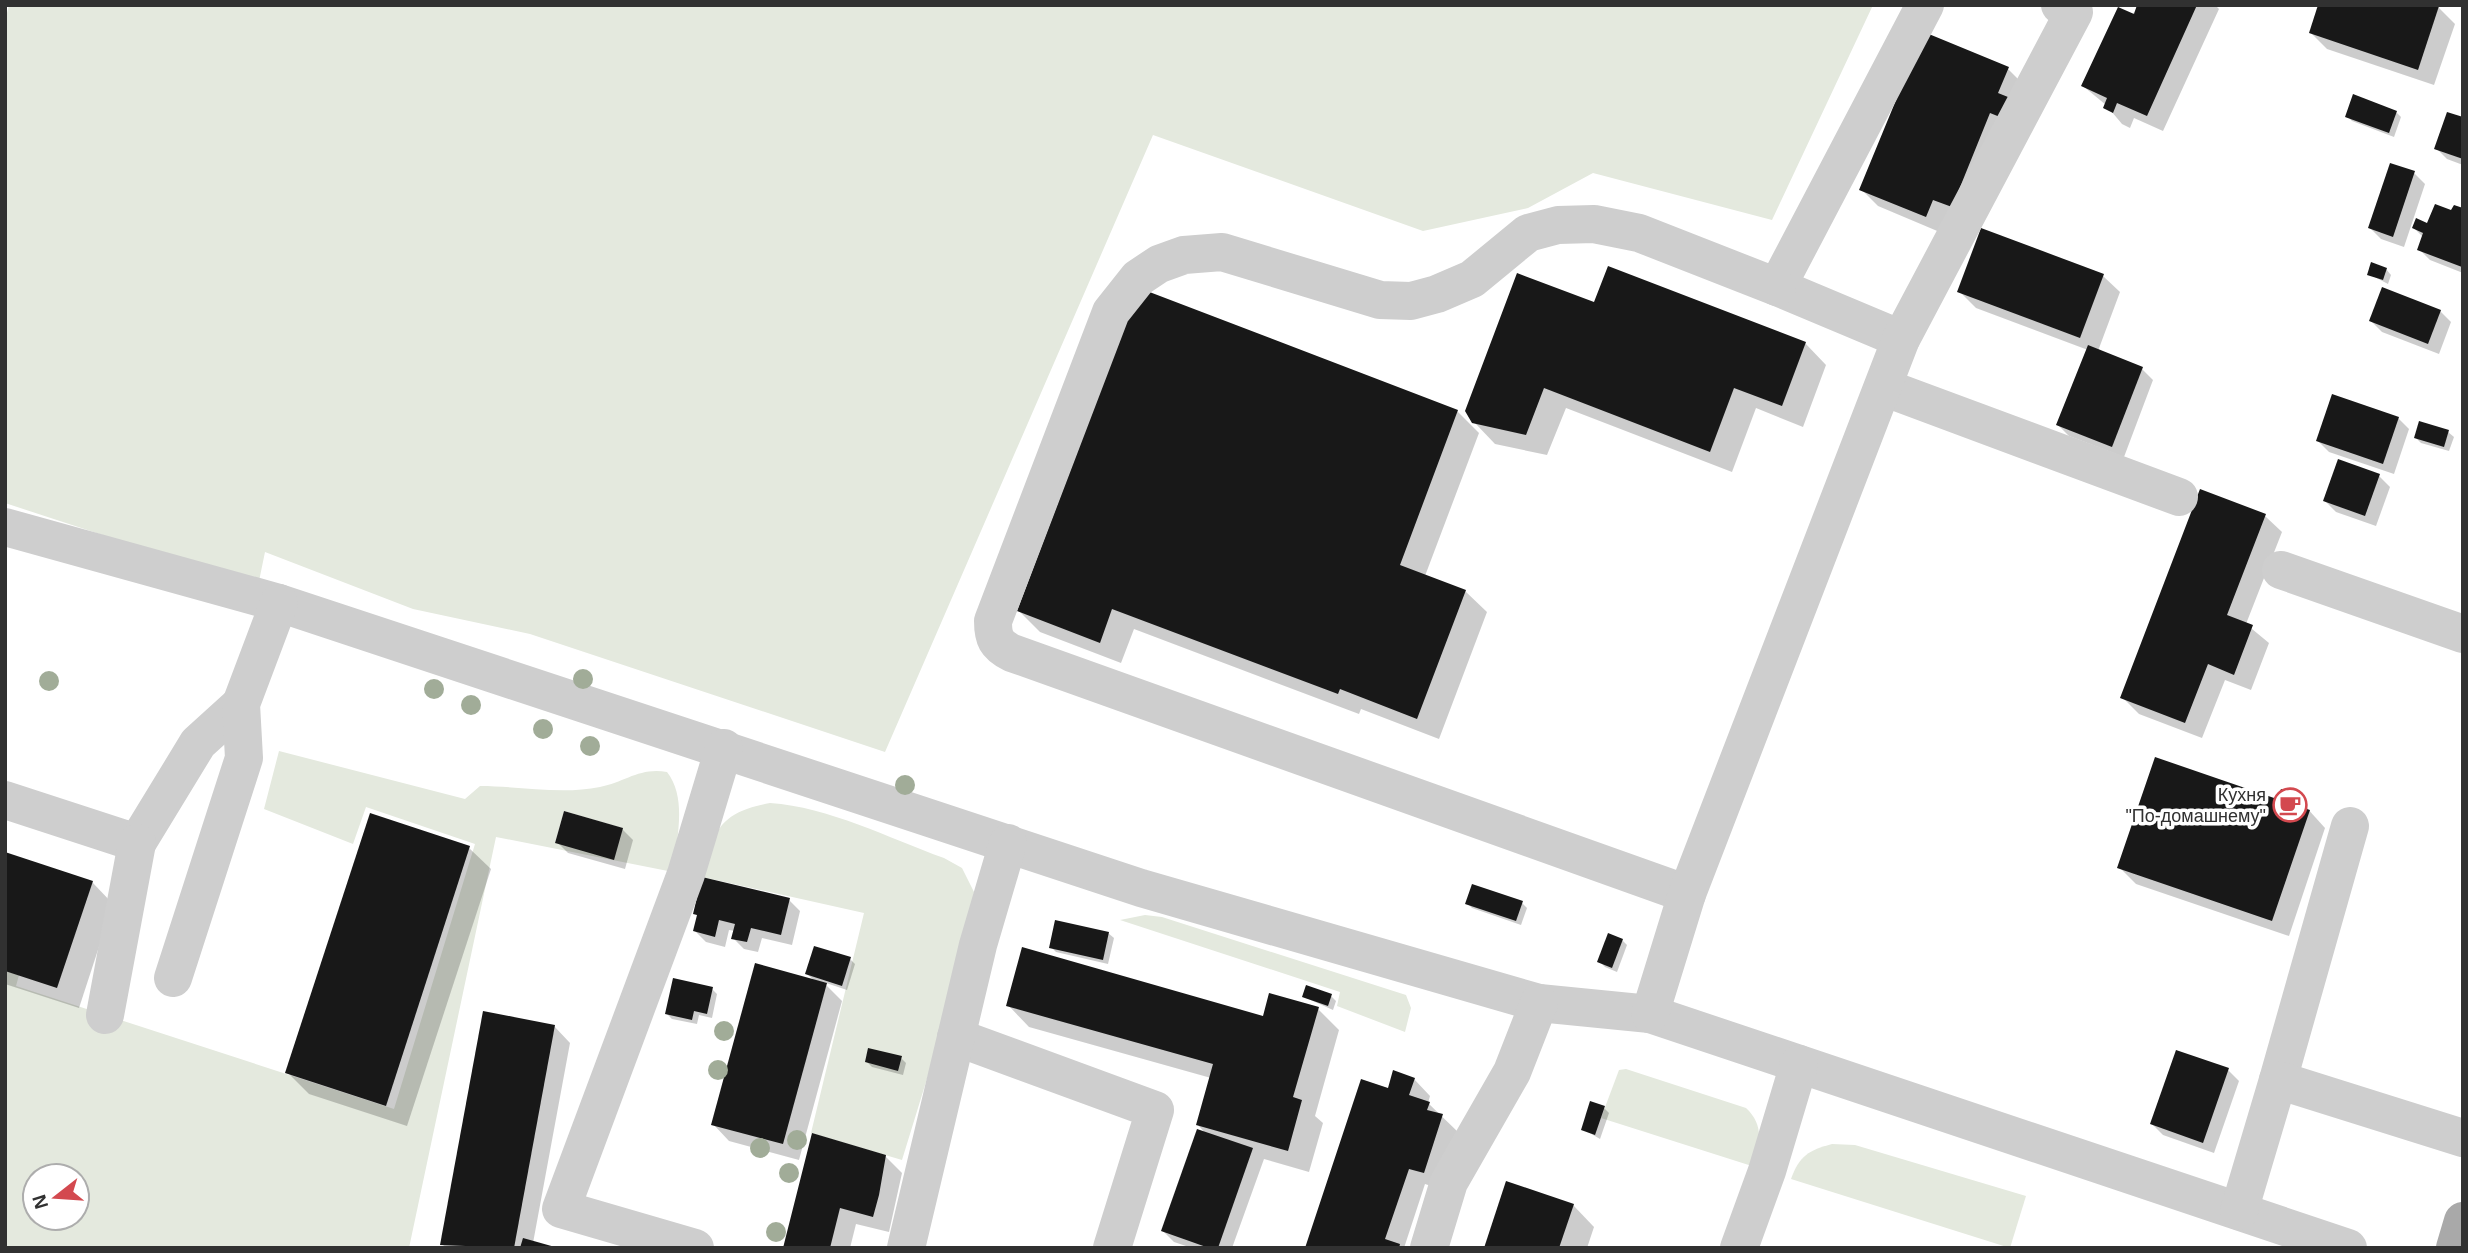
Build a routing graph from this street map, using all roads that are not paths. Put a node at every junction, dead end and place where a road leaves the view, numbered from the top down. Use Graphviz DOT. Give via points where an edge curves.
graph roads {
  1 [pos="1925,5"];
  2 [pos="2071,7"];
  3 [pos="1777,288"];
  4 [pos="1901,338"];
  5 [pos="1883,387"];
  6 [pos="2179,497"];
  7 [pos="5,527"];
  8 [pos="2281,570"];
  9 [pos="279,603"];
  10 [pos="2463,634"];
  11 [pos="241,704"];
  12 [pos="724,748"];
  13 [pos="5,800"];
  14 [pos="2350,825"];
  15 [pos="137,843"];
  16 [pos="1008,843"];
  17 [pos="1687,894"];
  18 [pos="173,978"];
  19 [pos="1539,1003"];
  20 [pos="1650,1014"];
  21 [pos="105,1015"];
  22 [pos="956,1037"];
  23 [pos="1799,1064"];
  24 [pos="2278,1080"];
  25 [pos="2463,1138"];
  26 [pos="2463,1221"];
  27 [pos="2257,1227"];
  28 [pos="695,1248"];
  29 [pos="906,1248"];
  30 [pos="1112,1248"];
  31 [pos="1429,1248"];
  32 [pos="1739,1248"];
  33 [pos="2348,1248"];
  34 [pos="2455,1248"];
  1 -- 3 [label="street"];
  2 -- 4 [label="street"];
  3 -- 4 [label="street"];
  3 -- 17 [label="street" via="1639,233 1594,224 1558,225 1528,233 1472,279 1411,300 1380,300 1222,252 1184,255 1159,264 1138,278 1111,312 993,621 993,637 1012,653"];
  4 -- 5 [label="street"];
  5 -- 6 [label="street"];
  5 -- 17 [label="street"];
  7 -- 9 [label="street"];
  8 -- 10 [label="street"];
  9 -- 11 [label="street"];
  9 -- 12 [label="street"];
  11 -- 15 [label="street" via="198,743"];
  11 -- 18 [label="street" via="244,758"];
  12 -- 16 [label="street"];
  12 -- 28 [label="street" via="686,874 561,1209"];
  13 -- 15 [label="street"];
  14 -- 24 [label="street"];
  15 -- 21 [label="street"];
  16 -- 19 [label="street" via="1141,888"];
  16 -- 22 [label="street"];
  17 -- 20 [label="street"];
  19 -- 20 [label="street"];
  19 -- 31 [label="street" via="1512,1072 1449,1182"];
  20 -- 23 [label="street"];
  22 -- 29 [label="street"];
  22 -- 30 [label="street" via="1154,1110"];
  23 -- 27 [label="street"];
  23 -- 32 [label="street"];
  24 -- 25 [label="street"];
  24 -- 27 [label="street"];
  26 -- 34 [label="main road"];
  27 -- 33 [label="street"];
}
